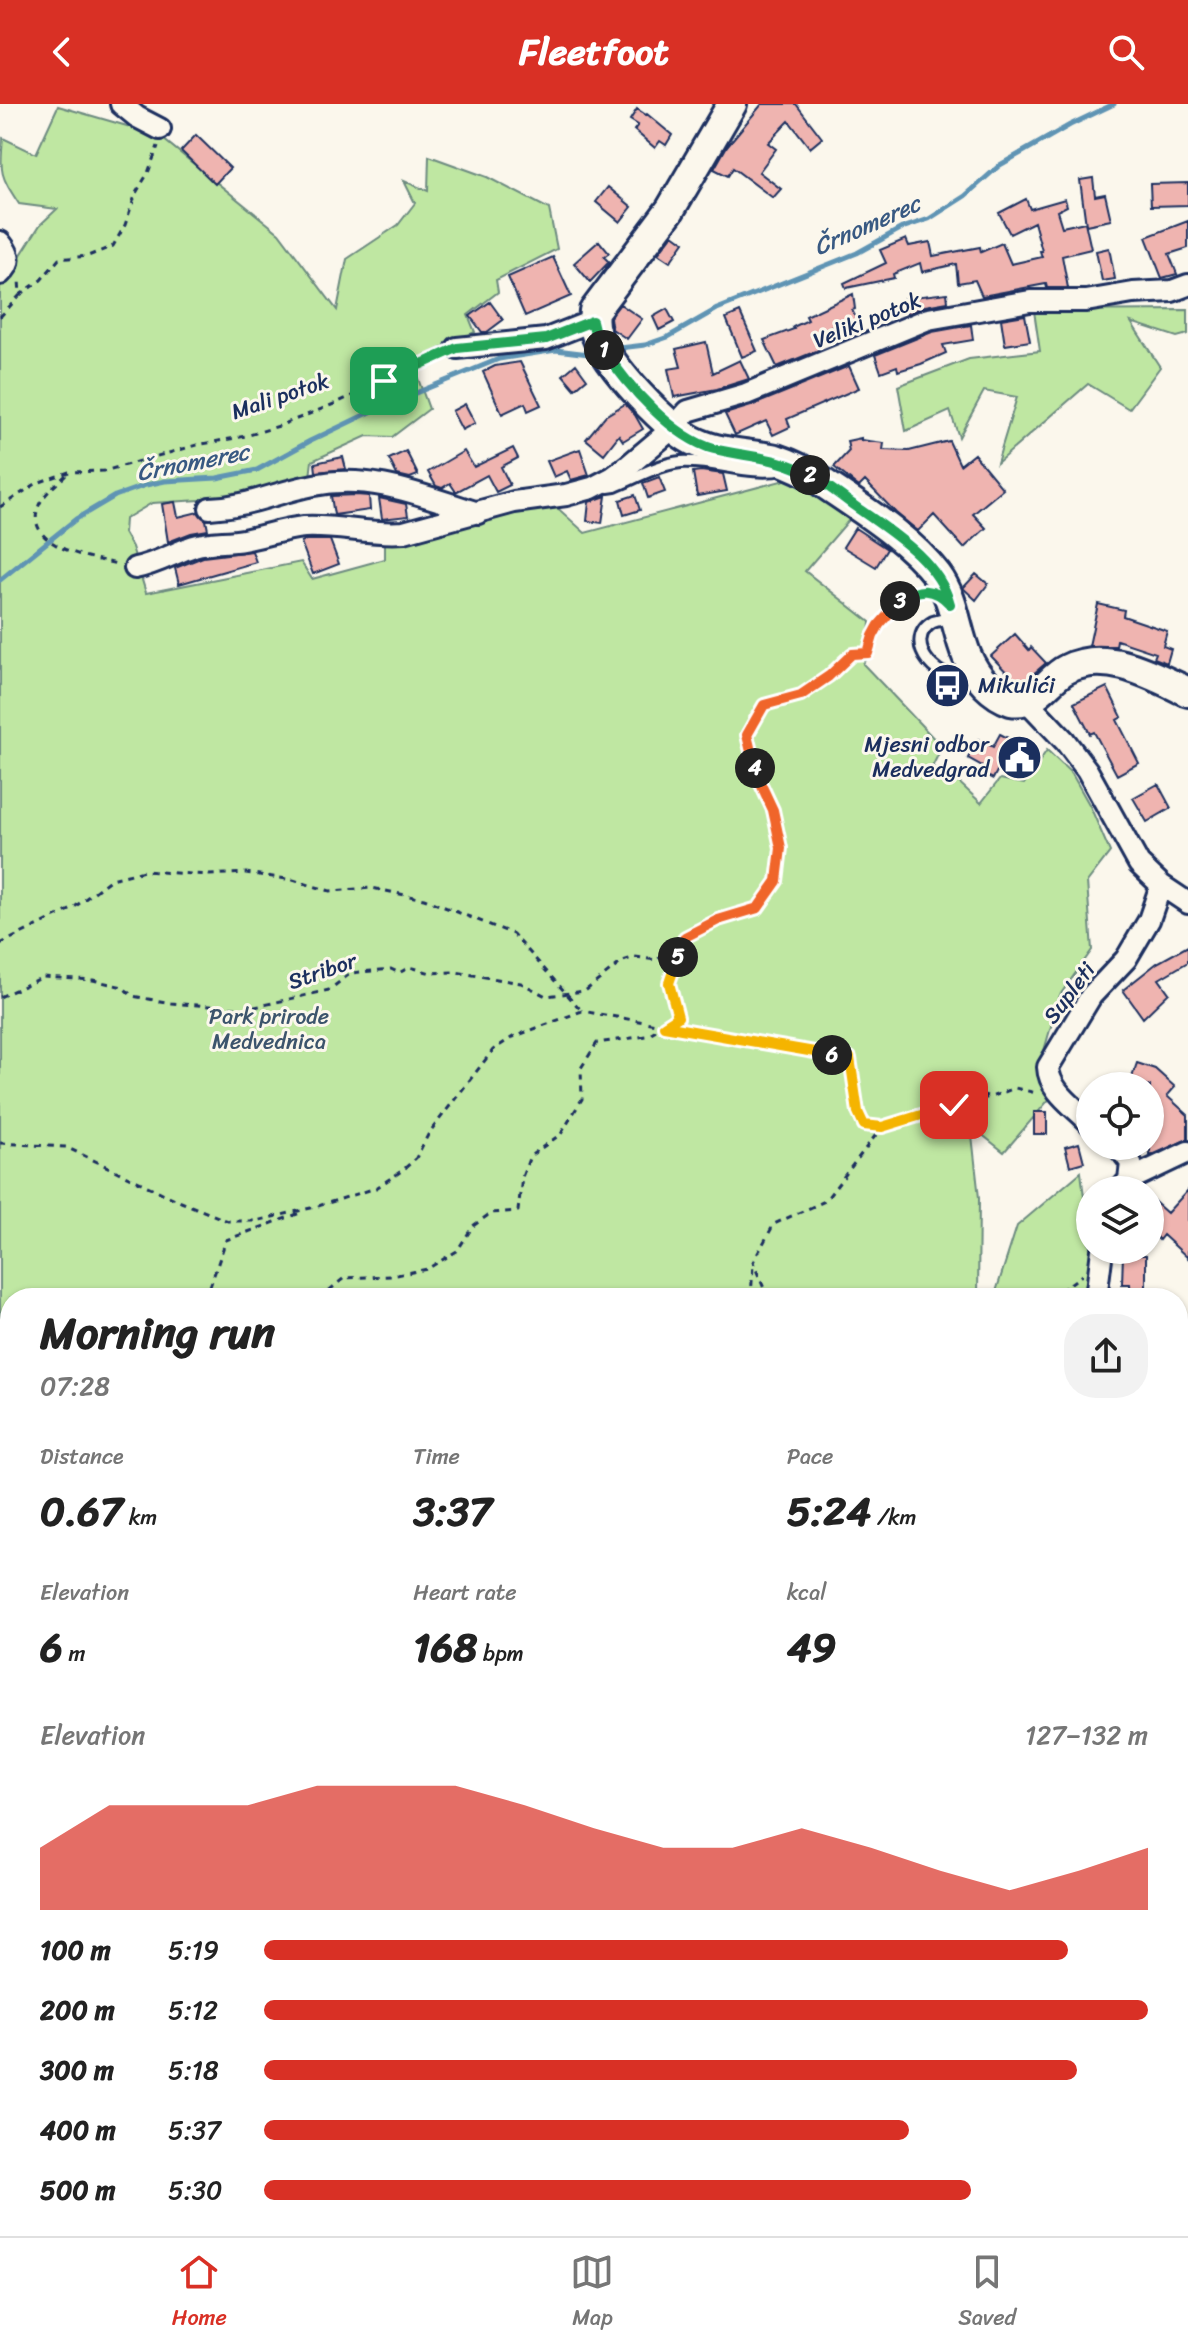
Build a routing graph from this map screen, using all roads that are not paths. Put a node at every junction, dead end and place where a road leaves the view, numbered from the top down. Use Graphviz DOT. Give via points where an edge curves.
graph roads {
  1 [pos="121,104"];
  2 [pos="732,104"];
  3 [pos="160,129"];
  4 [pos="0,242"];
  5 [pos="4,271"];
  6 [pos="1188,285"];
  7 [pos="592,321"];
  8 [pos="457,348"];
  9 [pos="673,428"];
  10 [pos="797,467"];
  11 [pos="592,488"];
  12 [pos="210,508"];
  13 [pos="478,513"];
  14 [pos="135,568"];
  15 [pos="952,610"];
  16 [pos="975,672"];
  17 [pos="1188,692"];
  18 [pos="1025,699"];
  19 [pos="1161,885"];
  20 [pos="1188,903"];
  21 [pos="1076,1109"];
  22 [pos="1188,1152"];
  23 [pos="1141,1176"];
  24 [pos="1100,1264"];
  25 [pos="1097,1288"];
  1 -- 3 [label="street"];
  2 -- 7 [label="street" via="670,210 599,303"];
  4 -- 5 [label="street" via="10,260"];
  6 -- 9 [label="street, Veliki potok" via="1086,301 1030,301 928,319 773,384 688,411"];
  7 -- 8 [label="street" via="546,339"];
  7 -- 9 [label="street" via="608,356"];
  9 -- 10 [label="street" via="712,448"];
  9 -- 11 [label="street"];
  10 -- 11 [label="lane" via="767,473 682,462 615,486"];
  10 -- 15 [label="street" via="908,545 939,578"];
  11 -- 13 [label="street"];
  12 -- 13 [label="street" via="238,506 316,484 364,481"];
  13 -- 14 [label="street" via="404,532 317,527 208,542"];
  15 -- 16 [label="street"];
  15 -- 16 [label="lane" via="923,632 923,656 952,677"];
  16 -- 18 [label="street" via="1005,698"];
  17 -- 18 [label="street" via="1157,676 1098,662 1067,669"];
  18 -- 19 [label="street" via="1076,754 1139,864"];
  19 -- 20 [label="street"];
  19 -- 21 [label="street, Supleti" via="1149,920 1126,959 1091,996 1048,1067 1053,1086"];
  22 -- 23 [label="street"];
  24 -- 25 [label="street"];
}
